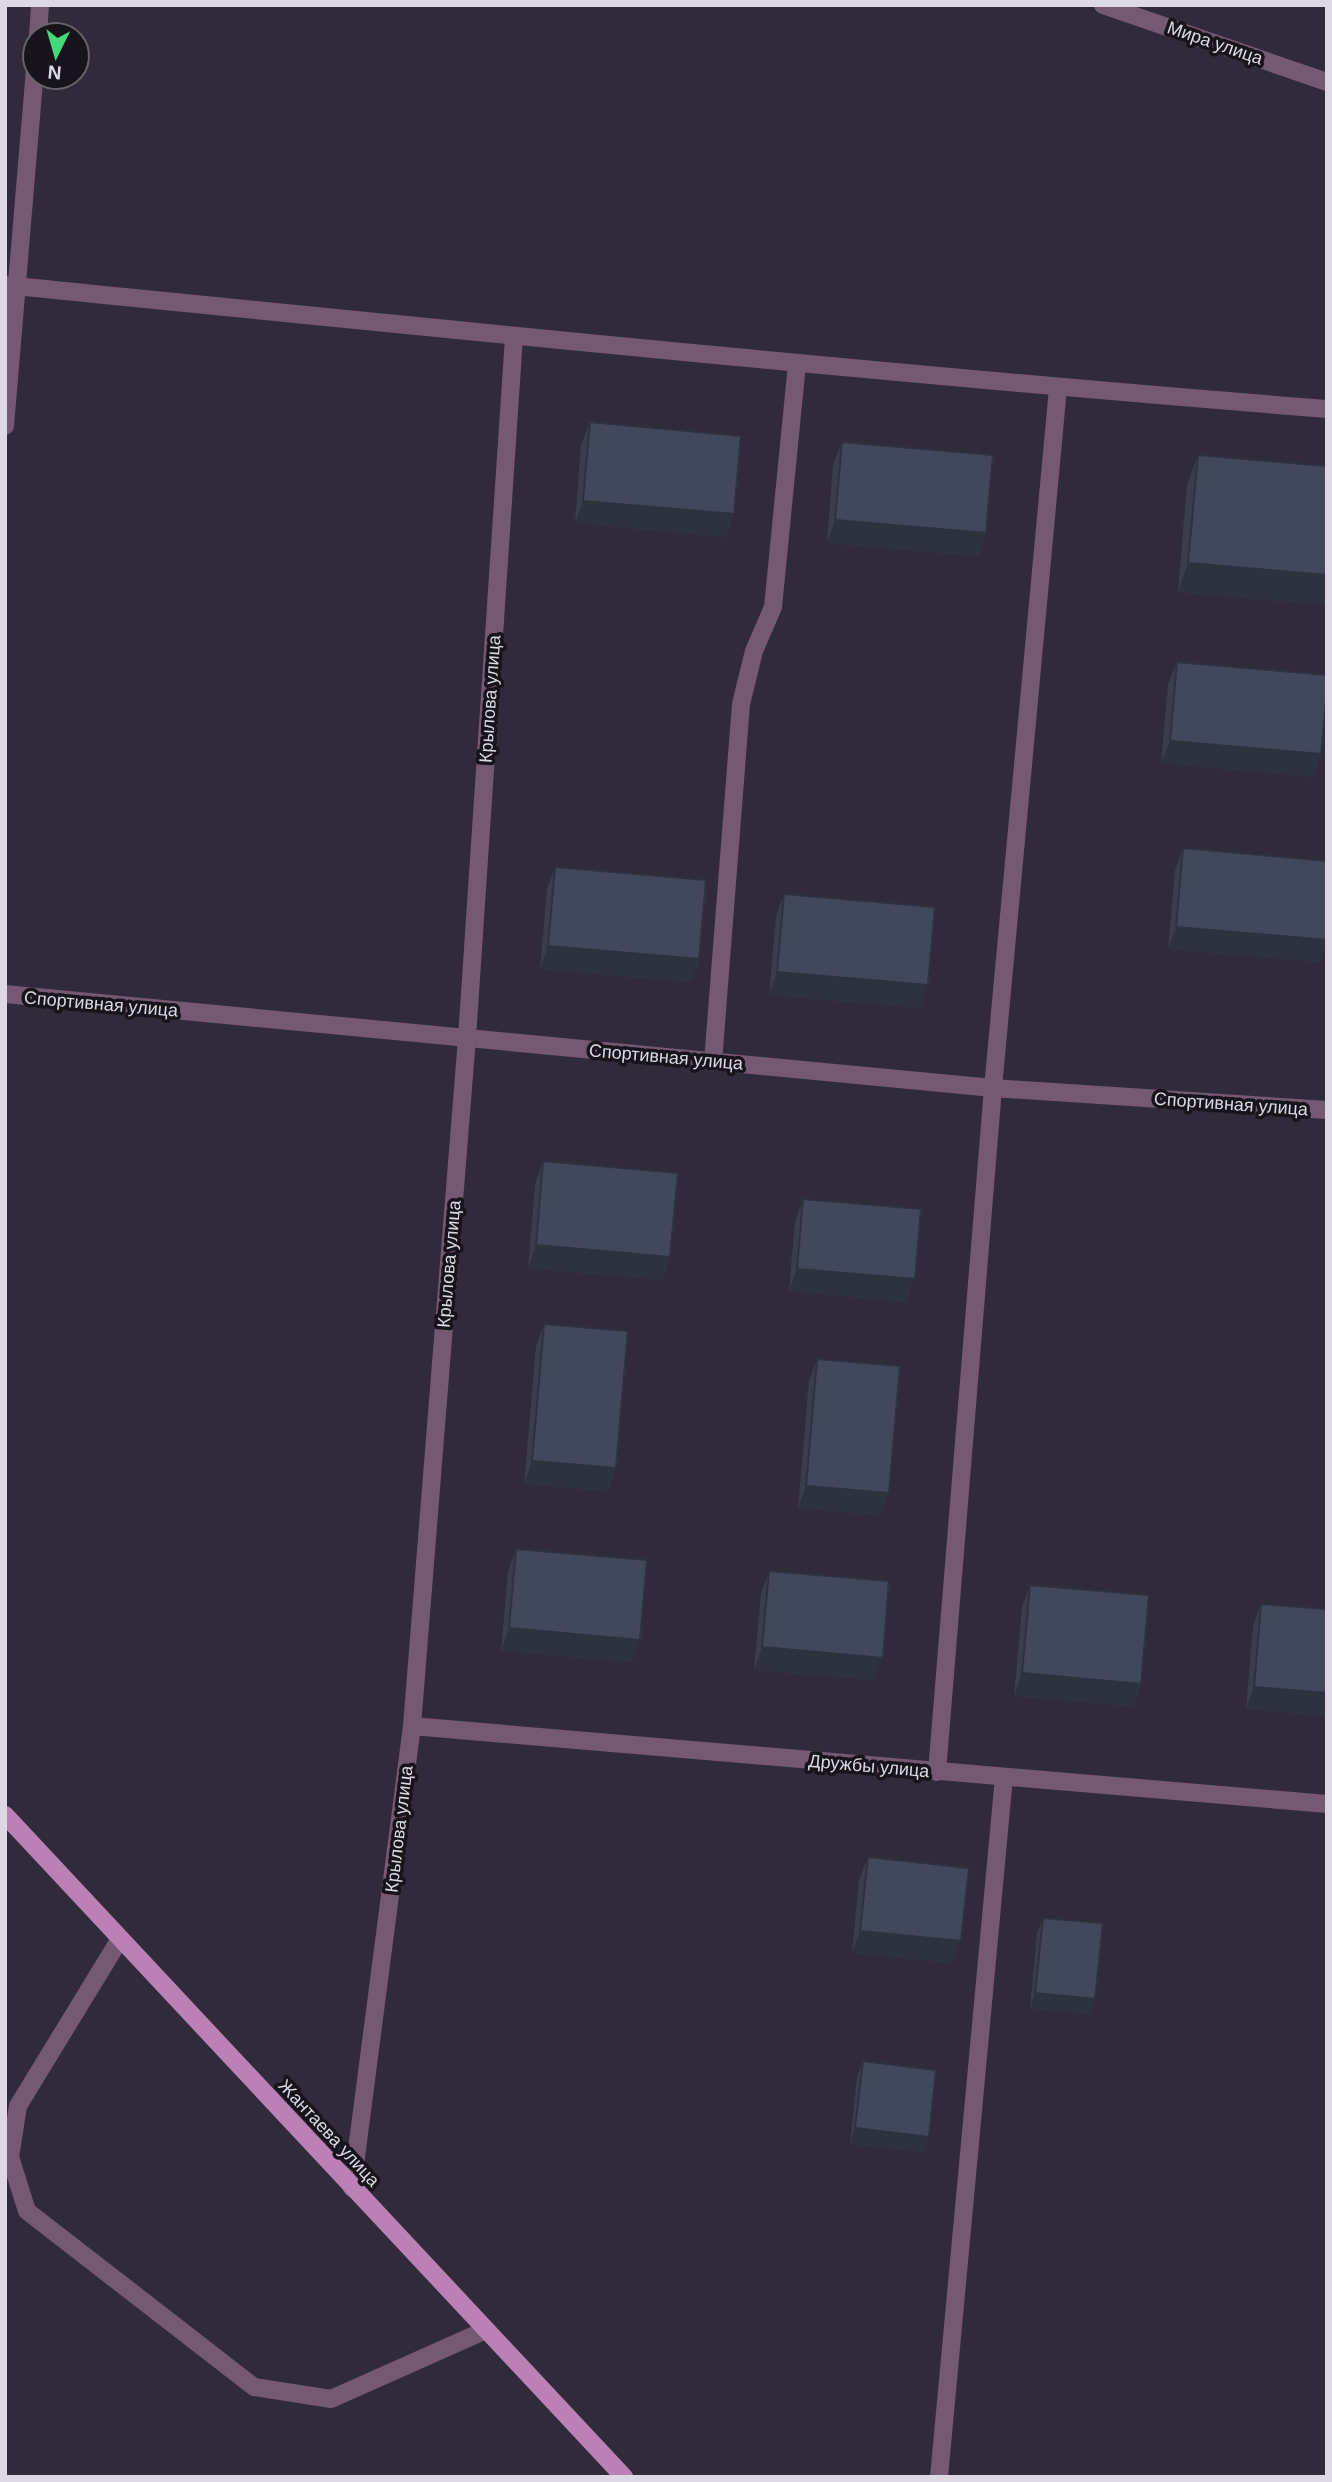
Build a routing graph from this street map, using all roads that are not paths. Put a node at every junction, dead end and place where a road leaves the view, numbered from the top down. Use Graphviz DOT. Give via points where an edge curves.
graph roads {
  1 [pos="1102,5"];
  2 [pos="1327,82"];
  3 [pos="33,91"];
  4 [pos="11,286"];
  5 [pos="514,337"];
  6 [pos="797,363"];
  7 [pos="1058,388"];
  8 [pos="1327,408"];
  9 [pos="5,426"];
  10 [pos="5,994"];
  11 [pos="467,1038"];
  12 [pos="713,1062"];
  13 [pos="993,1088"];
  14 [pos="1327,1110"];
  15 [pos="412,1726"];
  16 [pos="937,1772"];
  17 [pos="1004,1777"];
  18 [pos="1327,1804"];
  19 [pos="5,1815"];
  20 [pos="120,1939"];
  21 [pos="352,2188"];
  22 [pos="485,2330"];
  23 [pos="624,2477"];
  24 [pos="939,2477"];
  1 -- 2 [label="street, Мира улица"];
  3 -- 4 [label="street"];
  4 -- 5 [label="street"];
  4 -- 9 [label="street"];
  5 -- 6 [label="street"];
  5 -- 11 [label="street, Крылова улица"];
  6 -- 7 [label="street"];
  6 -- 12 [label="street" via="773,607 754,651 741,705"];
  7 -- 8 [label="street"];
  7 -- 13 [label="street"];
  10 -- 11 [label="street, Спортивная улица"];
  11 -- 12 [label="street, Спортивная улица"];
  11 -- 15 [label="street, Крылова улица"];
  12 -- 13 [label="street, Спортивная улица"];
  13 -- 14 [label="street, Спортивная улица"];
  13 -- 16 [label="street"];
  15 -- 16 [label="street, Дружбы улица"];
  15 -- 21 [label="street, Крылова улица"];
  16 -- 17 [label="street, Дружбы улица"];
  17 -- 18 [label="street, Дружбы улица"];
  17 -- 24 [label="street"];
  19 -- 20 [label="main road, Жантаева улица"];
  20 -- 21 [label="main road, Жантаева улица"];
  20 -- 22 [label="street" via="19,2106 10,2157 27,2211 254,2387 331,2399"];
  21 -- 22 [label="main road, Жантаева улица"];
  22 -- 23 [label="main road, Жантаева улица"];
}
